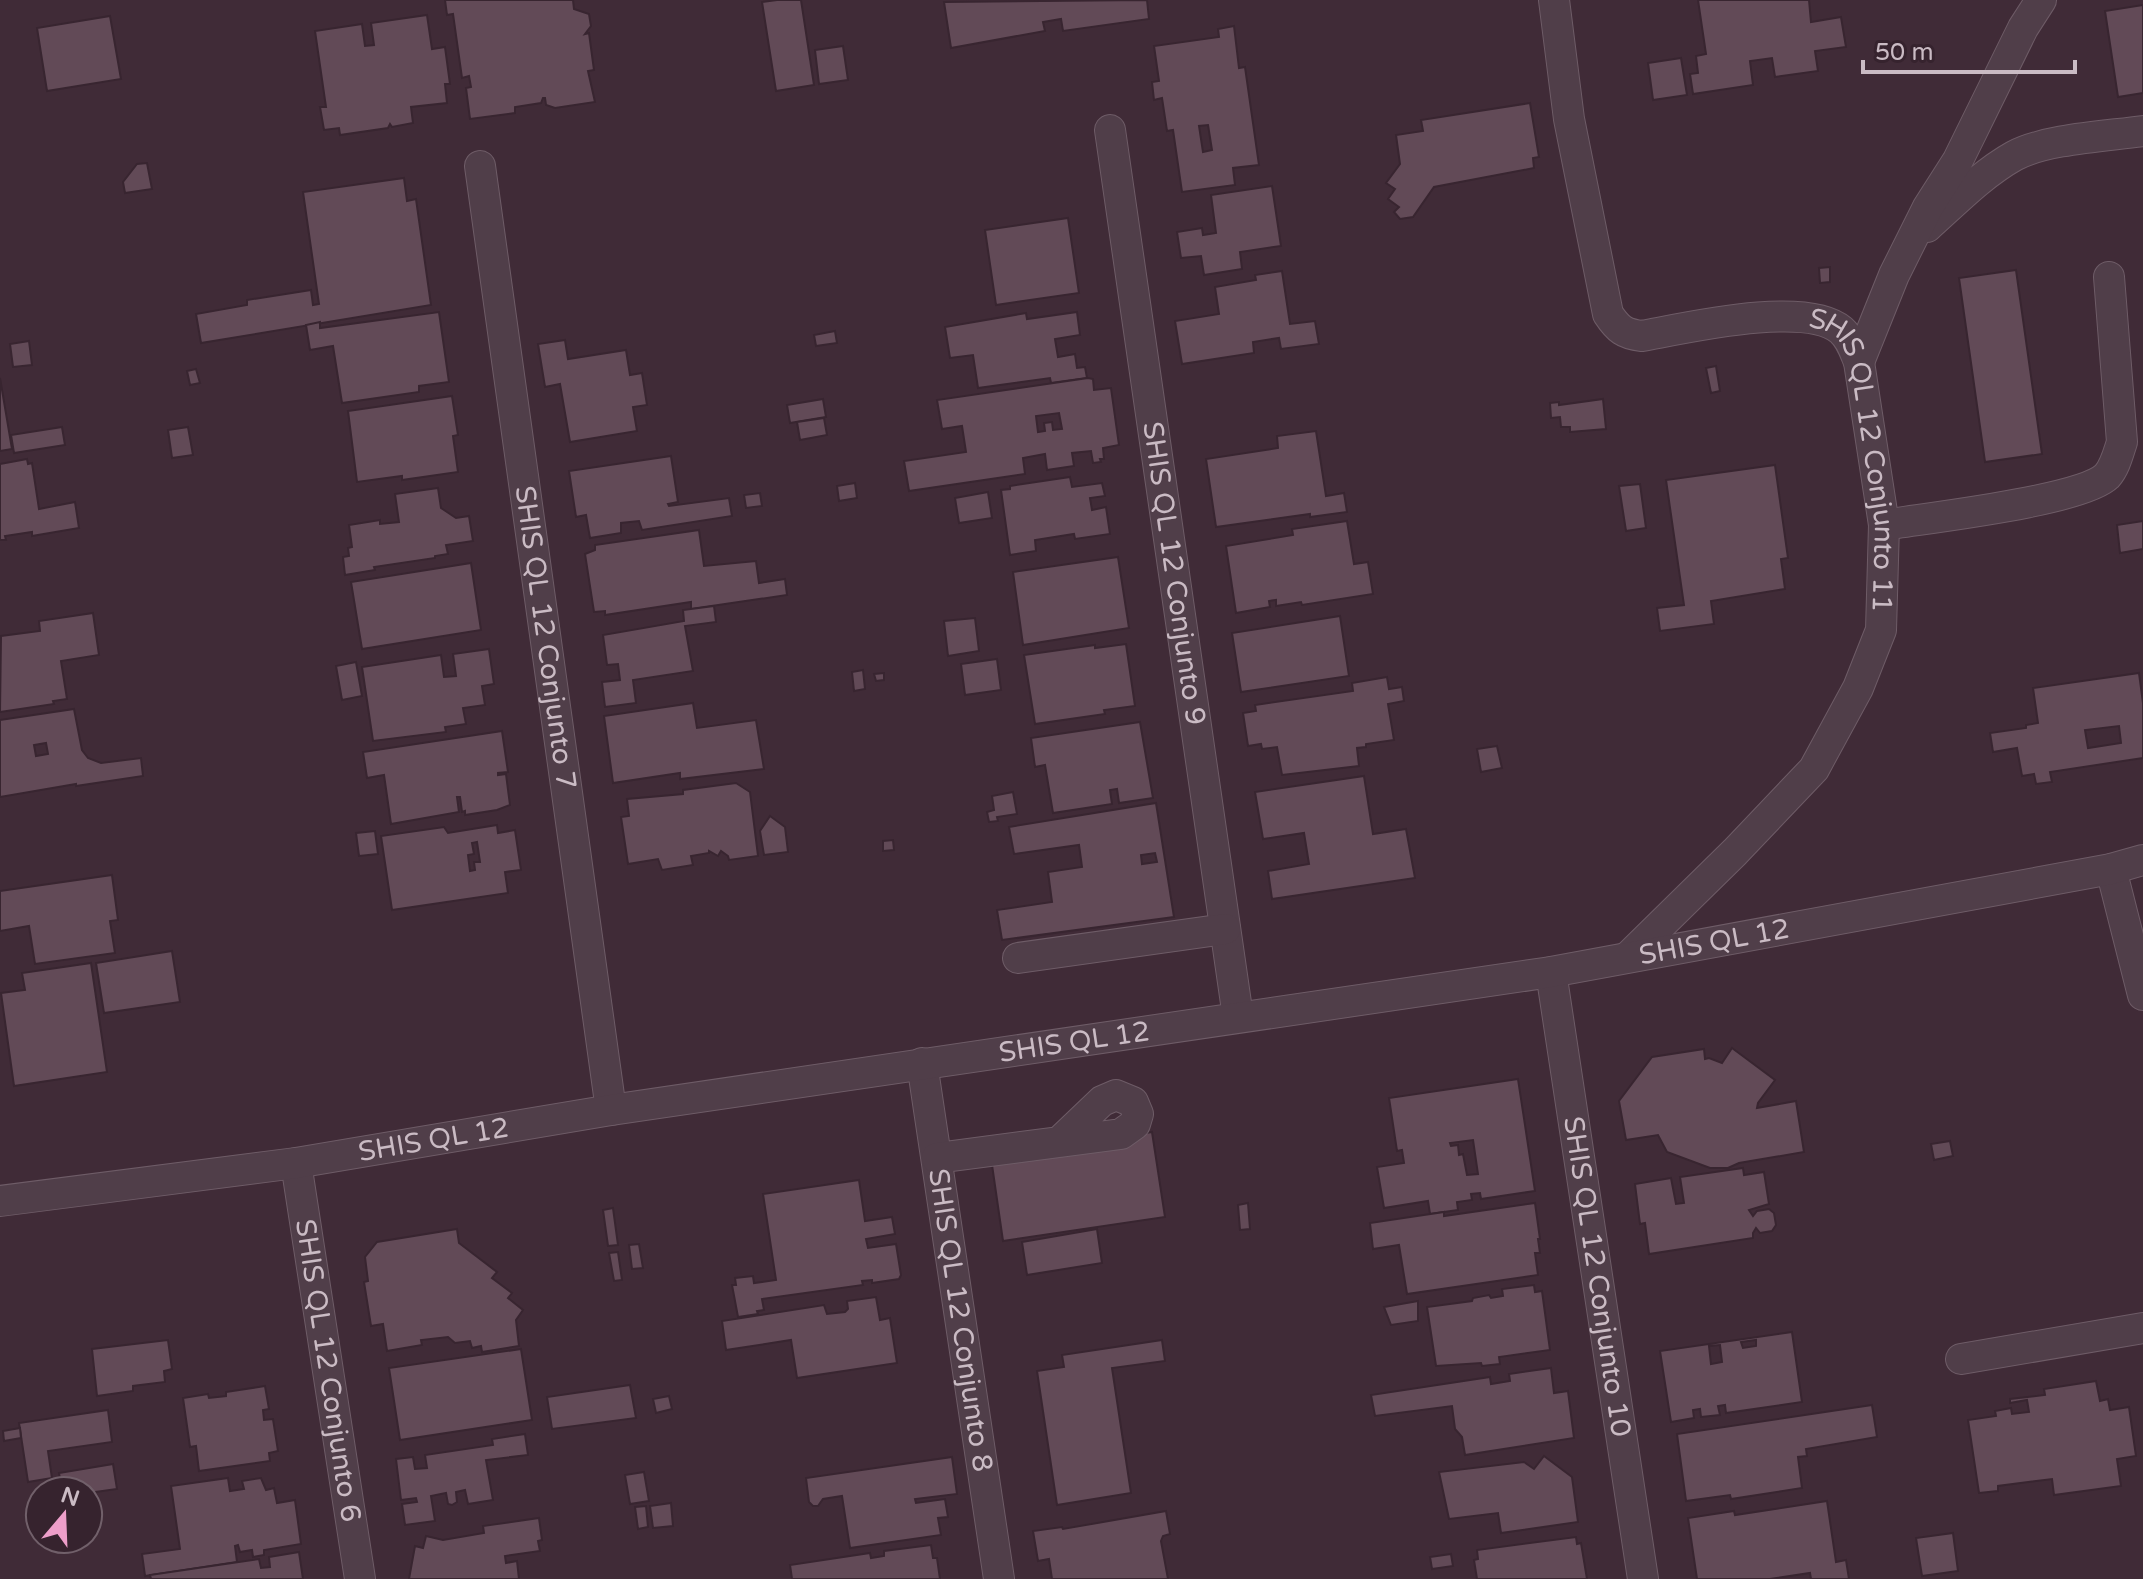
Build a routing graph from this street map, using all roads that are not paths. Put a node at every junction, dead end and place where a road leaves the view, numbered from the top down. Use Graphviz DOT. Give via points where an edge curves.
graph roads {
  1 [pos="1554,0"];
  2 [pos="2041,0"];
  3 [pos="1110,130"];
  4 [pos="2143,131"];
  5 [pos="480,166"];
  6 [pos="1911,241"];
  7 [pos="2109,277"];
  8 [pos="1859,362"];
  9 [pos="1884,525"];
  10 [pos="2143,860"];
  11 [pos="2111,869"];
  12 [pos="1225,929"];
  13 [pos="1628,957"];
  14 [pos="1018,958"];
  15 [pos="1551,972"];
  16 [pos="2143,995"];
  17 [pos="1238,1017"];
  18 [pos="922,1063"];
  19 [pos="611,1110"];
  20 [pos="1059,1142"];
  21 [pos="937,1158"];
  22 [pos="296,1163"];
  23 [pos="0,1201"];
  24 [pos="2143,1328"];
  25 [pos="1961,1359"];
  26 [pos="360,1579"];
  27 [pos="999,1579"];
  28 [pos="1643,1579"];
  1 -- 8 [label="street, SHIS QL 12 Conjunto 11" via="1569,119 1608,314 1617,328 1642,336 1773,316 1814,317 1839,328"];
  2 -- 6 [label="street"];
  3 -- 12 [label="street, SHIS QL 12 Conjunto 9"];
  4 -- 6 [label="street" via="2068,141 2016,155"];
  5 -- 19 [label="street, SHIS QL 12 Conjunto 7"];
  6 -- 8 [label="street"];
  7 -- 9 [label="street" via="2122,442 2107,476 2045,499"];
  8 -- 9 [label="street, SHIS QL 12 Conjunto 11"];
  9 -- 13 [label="street, SHIS QL 12 Conjunto 11" via="1881,630 1858,688 1814,769"];
  10 -- 11 [label="street, SHIS QL 12"];
  11 -- 13 [label="street, SHIS QL 12"];
  11 -- 16 [label="street"];
  12 -- 14 [label="street"];
  12 -- 17 [label="street, SHIS QL 12 Conjunto 9"];
  13 -- 15 [label="street, SHIS QL 12"];
  15 -- 17 [label="street, SHIS QL 12"];
  15 -- 28 [label="street, SHIS QL 12 Conjunto 10"];
  17 -- 18 [label="street, SHIS QL 12"];
  18 -- 19 [label="street, SHIS QL 12"];
  18 -- 21 [label="street, SHIS QL 12 Conjunto 8"];
  19 -- 22 [label="street, SHIS QL 12"];
  20 -- 21 [label="street"];
  21 -- 27 [label="street, SHIS QL 12 Conjunto 8"];
  22 -- 23 [label="street, SHIS QL 12"];
  22 -- 26 [label="street, SHIS QL 12 Conjunto 6"];
  24 -- 25 [label="street"];
}
